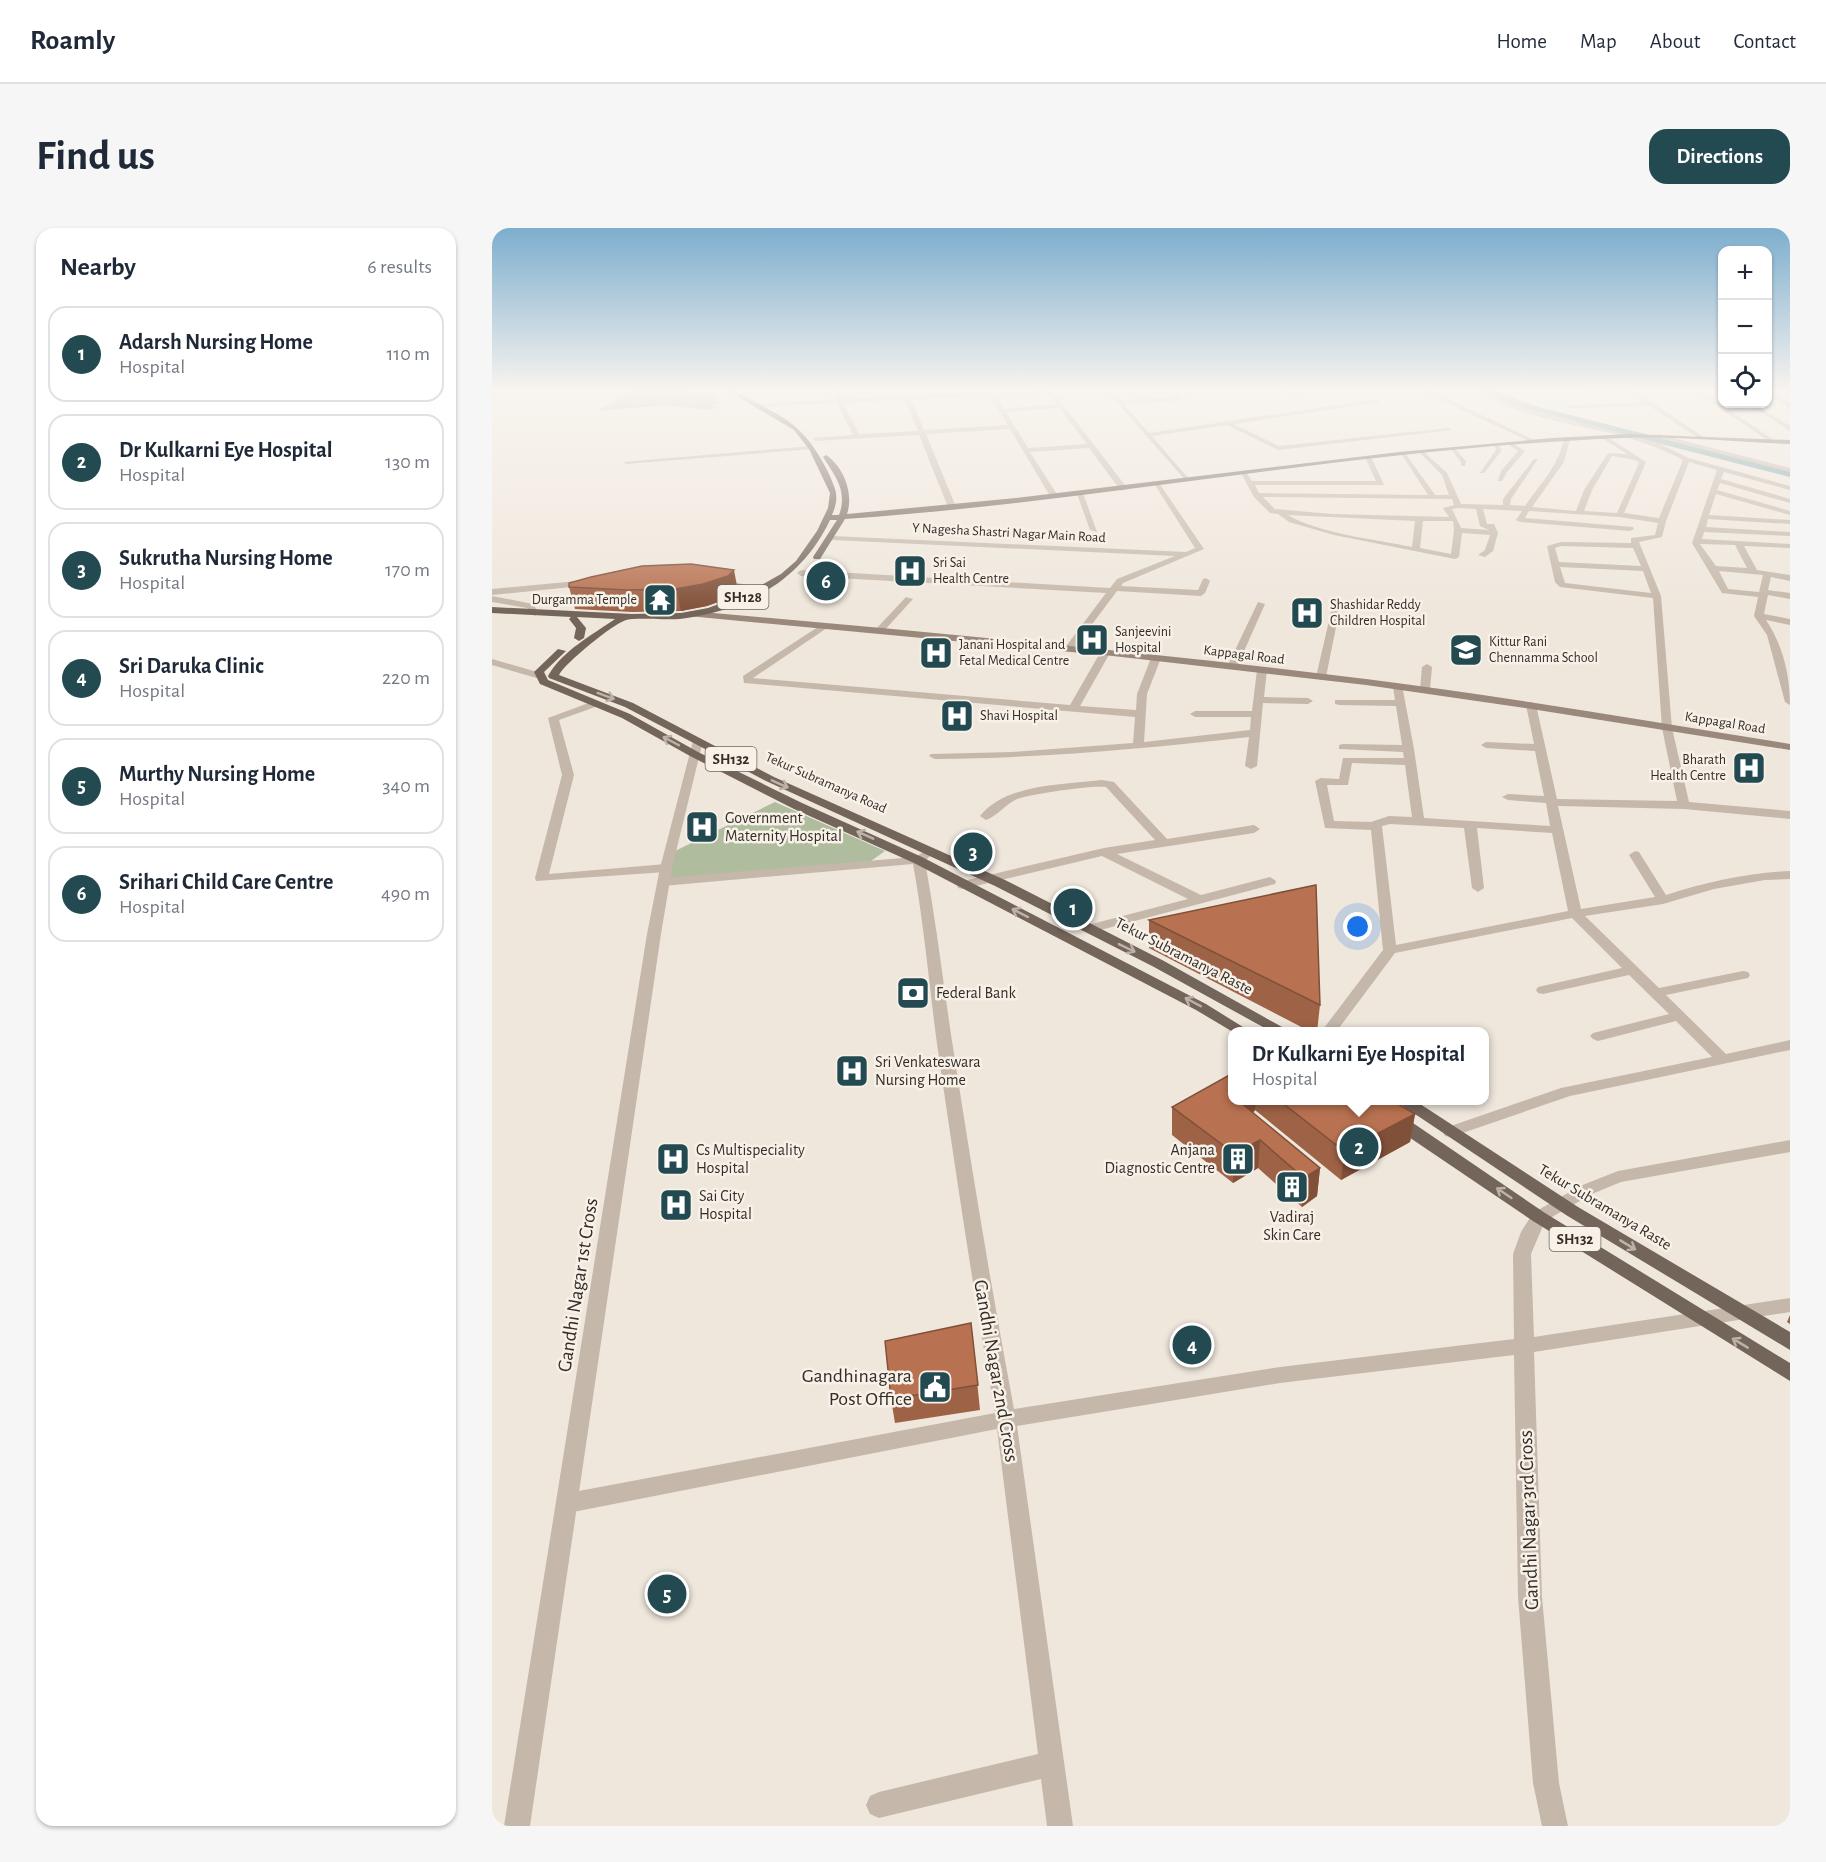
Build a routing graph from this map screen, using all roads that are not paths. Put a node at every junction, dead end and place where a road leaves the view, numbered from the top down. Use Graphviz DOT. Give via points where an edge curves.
graph roads {
  1 [pos="819,464"];
  2 [pos="829,464"];
  3 [pos="935,464"];
  4 [pos="1034,464"];
  5 [pos="1103,464"];
  6 [pos="1172,464"];
  7 [pos="1308,464"];
  8 [pos="1328,464"];
  9 [pos="1371,464"];
  10 [pos="1411,464"];
  11 [pos="1434,464"];
  12 [pos="1489,464"];
  13 [pos="1511,464"];
  14 [pos="1533,464"];
  15 [pos="1560,464"];
  16 [pos="1604,464"];
  17 [pos="1642,464"];
  18 [pos="1685,464"];
  19 [pos="1703,464"];
  20 [pos="1742,464"];
  21 [pos="1768,464"];
  22 [pos="1771,464"];
  23 [pos="1721,469"];
  24 [pos="1482,472"];
  25 [pos="1244,473"];
  26 [pos="1789,475"];
  27 [pos="1187,480"];
  28 [pos="1500,480"];
  29 [pos="1716,480"];
  30 [pos="1249,483"];
  31 [pos="1159,485"];
  32 [pos="1790,488"];
  33 [pos="1124,489"];
  34 [pos="1712,491"];
  35 [pos="1079,493"];
  36 [pos="1257,495"];
  37 [pos="1054,496"];
  38 [pos="1433,497"];
  39 [pos="1454,497"];
  40 [pos="1790,501"];
  41 [pos="1459,506"];
  42 [pos="952,507"];
  43 [pos="1479,507"];
  44 [pos="1506,507"];
  45 [pos="1526,509"];
  46 [pos="1280,512"];
  47 [pos="1579,513"];
  48 [pos="1789,513"];
  49 [pos="1706,514"];
  50 [pos="1620,515"];
  51 [pos="841,517"];
  52 [pos="827,518"];
  53 [pos="1419,518"];
  54 [pos="1454,519"];
  55 [pos="1662,521"];
  56 [pos="1790,522"];
  57 [pos="1630,529"];
  58 [pos="1701,529"];
  59 [pos="1094,530"];
  60 [pos="1458,530"];
  61 [pos="1494,533"];
  62 [pos="1790,534"];
  63 [pos="832,538"];
  64 [pos="1697,541"];
  65 [pos="1738,543"];
  66 [pos="1636,546"];
  67 [pos="1790,546"];
  68 [pos="1416,548"];
  69 [pos="1186,554"];
  70 [pos="1482,555"];
  71 [pos="1555,564"];
  72 [pos="1713,568"];
  73 [pos="1647,569"];
  74 [pos="1753,571"];
  75 [pos="801,573"];
  76 [pos="1767,574"];
  77 [pos="1790,578"];
  78 [pos="711,580"];
  79 [pos="1206,581"];
  80 [pos="601,582"];
  81 [pos="1113,589"];
  82 [pos="758,590"];
  83 [pos="492,592"];
  84 [pos="1764,593"];
  85 [pos="1790,596"];
  86 [pos="1657,597"];
  87 [pos="492,599"];
  88 [pos="909,599"];
  89 [pos="1261,604"];
  90 [pos="492,610"];
  91 [pos="1335,612"];
  92 [pos="535,613"];
  93 [pos="691,614"];
  94 [pos="551,615"];
  95 [pos="713,616"];
  96 [pos="1759,616"];
  97 [pos="616,619"];
  98 [pos="574,620"];
  99 [pos="1790,622"];
  100 [pos="824,626"];
  101 [pos="879,631"];
  102 [pos="579,638"];
  103 [pos="1069,649"];
  104 [pos="1105,653"];
  105 [pos="1156,658"];
  106 [pos="492,662"];
  107 [pos="1232,667"];
  108 [pos="1427,667"];
  109 [pos="1262,670"];
  110 [pos="540,676"];
  111 [pos="1321,677"];
  112 [pos="1398,687"];
  113 [pos="1425,690"];
  114 [pos="1259,700"];
  115 [pos="1308,701"];
  116 [pos="1339,702"];
  117 [pos="1790,702"];
  118 [pos="1401,703"];
  119 [pos="594,704"];
  120 [pos="1531,705"];
  121 [pos="1073,709"];
  122 [pos="1141,714"];
  123 [pos="1195,714"];
  124 [pos="1257,714"];
  125 [pos="1667,728"];
  126 [pos="1255,733"];
  127 [pos="1486,745"];
  128 [pos="1138,746"];
  129 [pos="1343,747"];
  130 [pos="1790,747"];
  131 [pos="696,748"];
  132 [pos="1540,748"];
  133 [pos="1409,749"];
  134 [pos="935,756"];
  135 [pos="1411,762"];
  136 [pos="1251,766"];
  137 [pos="1508,798"];
  138 [pos="1551,801"];
  139 [pos="1684,805"];
  140 [pos="1790,815"];
  141 [pos="986,816"];
  142 [pos="1419,821"];
  143 [pos="1470,824"];
  144 [pos="1376,826"];
  145 [pos="1254,829"];
  146 [pos="1557,830"];
  147 [pos="1164,843"];
  148 [pos="931,850"];
  149 [pos="1104,852"];
  150 [pos="1635,855"];
  151 [pos="918,860"];
  152 [pos="665,875"];
  153 [pos="1789,876"];
  154 [pos="994,881"];
  155 [pos="1270,881"];
  156 [pos="963,885"];
  157 [pos="1478,888"];
  158 [pos="1198,899"];
  159 [pos="1663,900"];
  160 [pos="1575,914"];
  161 [pos="1089,929"];
  162 [pos="1390,950"];
  163 [pos="1631,970"];
  164 [pos="1743,975"];
  165 [pos="1543,990"];
  166 [pos="1655,993"];
  167 [pos="1679,1016"];
  168 [pos="1236,1027"];
  169 [pos="1275,1027"];
  170 [pos="1332,1027"];
  171 [pos="1598,1036"];
  172 [pos="1790,1045"];
  173 [pos="1723,1059"];
  174 [pos="1369,1105"];
  175 [pos="1408,1105"];
  176 [pos="1451,1132"];
  177 [pos="1790,1146"];
  178 [pos="1560,1203"];
  179 [pos="1539,1217"];
  180 [pos="1790,1305"];
  181 [pos="1741,1313"];
  182 [pos="1703,1320"];
  183 [pos="1790,1342"];
  184 [pos="1524,1346"];
  185 [pos="1790,1373"];
  186 [pos="1006,1419"];
  187 [pos="568,1503"];
  188 [pos="1052,1763"];
  189 [pos="879,1805"];
  190 [pos="517,1826"];
  191 [pos="1060,1826"];
  192 [pos="1555,1826"];
  1 -- 52 [label="main road" via="834,493"];
  2 -- 51 [label="main road" via="846,494"];
  3 -- 42 [label="street"];
  4 -- 37 [label="street"];
  5 -- 33 [label="street"];
  6 -- 27 [label="street"];
  7 -- 25 [label="main road"];
  8 -- 25 [label="main road"];
  9 -- 30 [label="street" via="1381,483"];
  10 -- 38 [label="street"];
  11 -- 39 [label="street" via="1445,474"];
  12 -- 24 [label="street"];
  13 -- 28 [label="street"];
  14 -- 44 [label="street" via="1507,499"];
  15 -- 45 [label="street"];
  16 -- 47 [label="street"];
  17 -- 50 [label="street"];
  18 -- 55 [label="street"];
  19 -- 23 [label="street"];
  20 -- 26 [label="street"];
  21 -- 22 [label="street"];
  21 -- 26 [label="street"];
  23 -- 29 [label="street"];
  23 -- 32 [label="street"];
  25 -- 27 [label="main road"];
  25 -- 30 [label="street"];
  27 -- 31 [label="main road"];
  29 -- 34 [label="street"];
  29 -- 40 [label="street"];
  30 -- 36 [label="street"];
  31 -- 33 [label="main road"];
  31 -- 69 [label="street" via="1200,549"];
  33 -- 35 [label="main road"];
  34 -- 48 [label="street"];
  34 -- 49 [label="street"];
  35 -- 37 [label="main road"];
  35 -- 59 [label="street"];
  36 -- 38 [label="street"];
  36 -- 46 [label="street" via="1273,511"];
  37 -- 42 [label="main road"];
  38 -- 39 [label="street"];
  39 -- 41 [label="street"];
  41 -- 43 [label="street"];
  41 -- 54 [label="street" via="1447,508"];
  42 -- 51 [label="main road"];
  43 -- 44 [label="street"];
  43 -- 61 [label="street" via="1484,526 1491,526"];
  44 -- 45 [label="street"];
  45 -- 47 [label="street"];
  45 -- 57 [label="street" via="1520,520 1524,522"];
  46 -- 53 [label="street"];
  46 -- 68 [label="street" via="1285,519 1309,528"];
  47 -- 50 [label="street"];
  48 -- 49 [label="street"];
  49 -- 56 [label="street"];
  49 -- 58 [label="street"];
  50 -- 55 [label="street"];
  51 -- 52 [label="main road"];
  51 -- 63 [label="main road"];
  52 -- 82 [label="main road, SH128" via="802,562"];
  53 -- 54 [label="street"];
  53 -- 68 [label="street"];
  54 -- 60 [label="street"];
  55 -- 66 [label="street" via="1658,537 1635,539"];
  58 -- 62 [label="street"];
  58 -- 64 [label="street"];
  60 -- 61 [label="street"];
  60 -- 68 [label="street" via="1455,557"];
  61 -- 70 [label="street" via="1489,551"];
  63 -- 69 [label="street, Y Nagesha Shastri Nagar Main Road"];
  63 -- 75 [label="main road"];
  64 -- 65 [label="street"];
  64 -- 72 [label="street"];
  65 -- 67 [label="street"];
  65 -- 74 [label="street"];
  66 -- 71 [label="street" via="1552,544"];
  66 -- 73 [label="street"];
  69 -- 81 [label="street" via="1120,581"];
  71 -- 73 [label="street"];
  71 -- 86 [label="street" via="1563,585"];
  72 -- 74 [label="street"];
  72 -- 84 [label="street" via="1725,591"];
  73 -- 86 [label="street"];
  74 -- 76 [label="street"];
  75 -- 81 [label="street"];
  75 -- 95 [label="main road" via="780,588"];
  76 -- 77 [label="street"];
  76 -- 84 [label="street"];
  78 -- 82 [label="street"];
  79 -- 81 [label="street" via="1201,593"];
  80 -- 83 [label="street"];
  81 -- 103 [label="street"];
  82 -- 93 [label="main road, SH128"];
  84 -- 85 [label="street"];
  84 -- 96 [label="street"];
  86 -- 125 [label="street"];
  87 -- 92 [label="street" via="530,606"];
  88 -- 101 [label="street"];
  89 -- 107 [label="street"];
  90 -- 92 [label="main road, SH128"];
  91 -- 111 [label="street"];
  92 -- 94 [label="main road, SH128"];
  93 -- 95 [label="main road, Kappagal Road"];
  93 -- 97 [label="main road, SH128"];
  94 -- 97 [label="main road, SH128"];
  94 -- 98 [label="main road, SH128"];
  95 -- 97 [label="main road"];
  95 -- 100 [label="main road, Kappagal Road"];
  96 -- 99 [label="street"];
  96 -- 117 [label="street" via="1772,635"];
  97 -- 98 [label="main road, SH128"];
  97 -- 102 [label="main road"];
  97 -- 131 [label="main road, Tekur Subramanya Road / SH132, one-way" via="553,676 635,708"];
  98 -- 102 [label="main road" via="581,628"];
  100 -- 101 [label="main road, Kappagal Road"];
  100 -- 121 [label="street" via="747,678 748,681"];
  101 -- 103 [label="main road, Kappagal Road"];
  102 -- 110 [label="main road" via="544,667"];
  103 -- 104 [label="main road, Kappagal Road"];
  104 -- 105 [label="main road, Kappagal Road"];
  104 -- 121 [label="street"];
  105 -- 107 [label="main road, Kappagal Road"];
  105 -- 122 [label="street" via="1142,694"];
  106 -- 110 [label="street"];
  107 -- 109 [label="main road, Kappagal Road"];
  108 -- 113 [label="street"];
  109 -- 111 [label="main road, Kappagal Road"];
  109 -- 114 [label="street"];
  110 -- 119 [label="main road, Tekur Subramanya Road / SH132" via="548,684"];
  111 -- 112 [label="main road, Kappagal Road"];
  112 -- 113 [label="main road, Kappagal Road"];
  112 -- 118 [label="street"];
  113 -- 120 [label="main road, Kappagal Road"];
  114 -- 115 [label="street"];
  114 -- 124 [label="street"];
  116 -- 118 [label="street"];
  118 -- 133 [label="street"];
  131 -- 119 [label="main road, Tekur Subramanya Road / SH132, one-way"];
  119 -- 152 [label="street" via="553,718 568,775 541,878"];
  120 -- 125 [label="main road, Kappagal Road"];
  120 -- 132 [label="street"];
  121 -- 122 [label="street"];
  122 -- 128 [label="street"];
  123 -- 124 [label="street"];
  124 -- 126 [label="street"];
  125 -- 130 [label="main road, Kappagal Road"];
  125 -- 139 [label="street"];
  126 -- 128 [label="street"];
  126 -- 136 [label="street"];
  127 -- 132 [label="street"];
  128 -- 134 [label="street"];
  129 -- 133 [label="street"];
  131 -- 148 [label="main road, Tekur Subramanya Road / SH132, one-way"];
  151 -- 131 [label="main road, Tekur Subramanya Road / SH132, one-way" via="798,806"];
  131 -- 152 [label="street, Gandhi Nagar 1st Cross"];
  132 -- 138 [label="street"];
  133 -- 135 [label="street"];
  135 -- 142 [label="street"];
  135 -- 144 [label="street" via="1347,760 1344,783 1321,781 1329,825"];
  137 -- 138 [label="street"];
  138 -- 139 [label="street"];
  138 -- 146 [label="street"];
  139 -- 140 [label="street"];
  141 -- 147 [label="street" via="1016,795 1110,784"];
  142 -- 143 [label="street"];
  142 -- 144 [label="street" via="1389,820"];
  143 -- 146 [label="street"];
  143 -- 157 [label="street"];
  144 -- 162 [label="street"];
  145 -- 147 [label="street"];
  146 -- 160 [label="street"];
  147 -- 149 [label="street"];
  148 -- 151 [label="street"];
  148 -- 154 [label="main road, Tekur Subramanya Road / SH132"];
  149 -- 154 [label="street"];
  149 -- 158 [label="street"];
  150 -- 159 [label="street"];
  151 -- 152 [label="street"];
  151 -- 156 [label="main road, Tekur Subramanya Road / SH132"];
  151 -- 186 [label="street, Gandhi Nagar 2nd Cross" via="977,1259"];
  152 -- 187 [label="street, Gandhi Nagar 1st Cross"];
  153 -- 159 [label="street" via="1712,885"];
  154 -- 156 [label="street"];
  154 -- 161 [label="main road, Tekur Subramanya Raste / SH132"];
  155 -- 158 [label="street"];
  168 -- 156 [label="main road, Tekur Subramanya Road / SH132, one-way"];
  158 -- 161 [label="street"];
  159 -- 160 [label="street"];
  160 -- 162 [label="street"];
  160 -- 163 [label="street"];
  161 -- 169 [label="main road, Tekur Subramanya Raste / SH132, one-way"];
  162 -- 170 [label="street"];
  163 -- 165 [label="street"];
  163 -- 166 [label="street"];
  164 -- 166 [label="street"];
  166 -- 167 [label="street"];
  167 -- 171 [label="street"];
  167 -- 173 [label="street"];
  172 -- 173 [label="street"];
  173 -- 176 [label="street" via="1567,1092"];
  179 -- 174 [label="main road, SH132, one-way"];
  175 -- 176 [label="main road, Tekur Subramanya Raste / SH132"];
  176 -- 178 [label="main road, Tekur Subramanya Raste / SH132"];
  177 -- 178 [label="street" via="1618,1177"];
  178 -- 179 [label="street"];
  178 -- 181 [label="main road, Tekur Subramanya Raste / SH132, one-way"];
  179 -- 182 [label="main road, SH132"];
  179 -- 184 [label="street, Gandhi Nagar 3rd Cross" via="1522,1254"];
  180 -- 181 [label="street"];
  181 -- 182 [label="street"];
  181 -- 183 [label="main road, Tekur Subramanya Raste / SH132"];
  182 -- 184 [label="street"];
  185 -- 182 [label="main road, SH132, one-way"];
  184 -- 186 [label="street" via="1280,1375"];
  184 -- 192 [label="street, Gandhi Nagar 3rd Cross" via="1530,1597 1546,1784"];
  186 -- 187 [label="street"];
  186 -- 188 [label="street, Gandhi Nagar 2nd Cross"];
  187 -- 190 [label="street, Gandhi Nagar 1st Cross"];
  188 -- 189 [label="street"];
  188 -- 191 [label="street, Gandhi Nagar 2nd Cross"];
}
